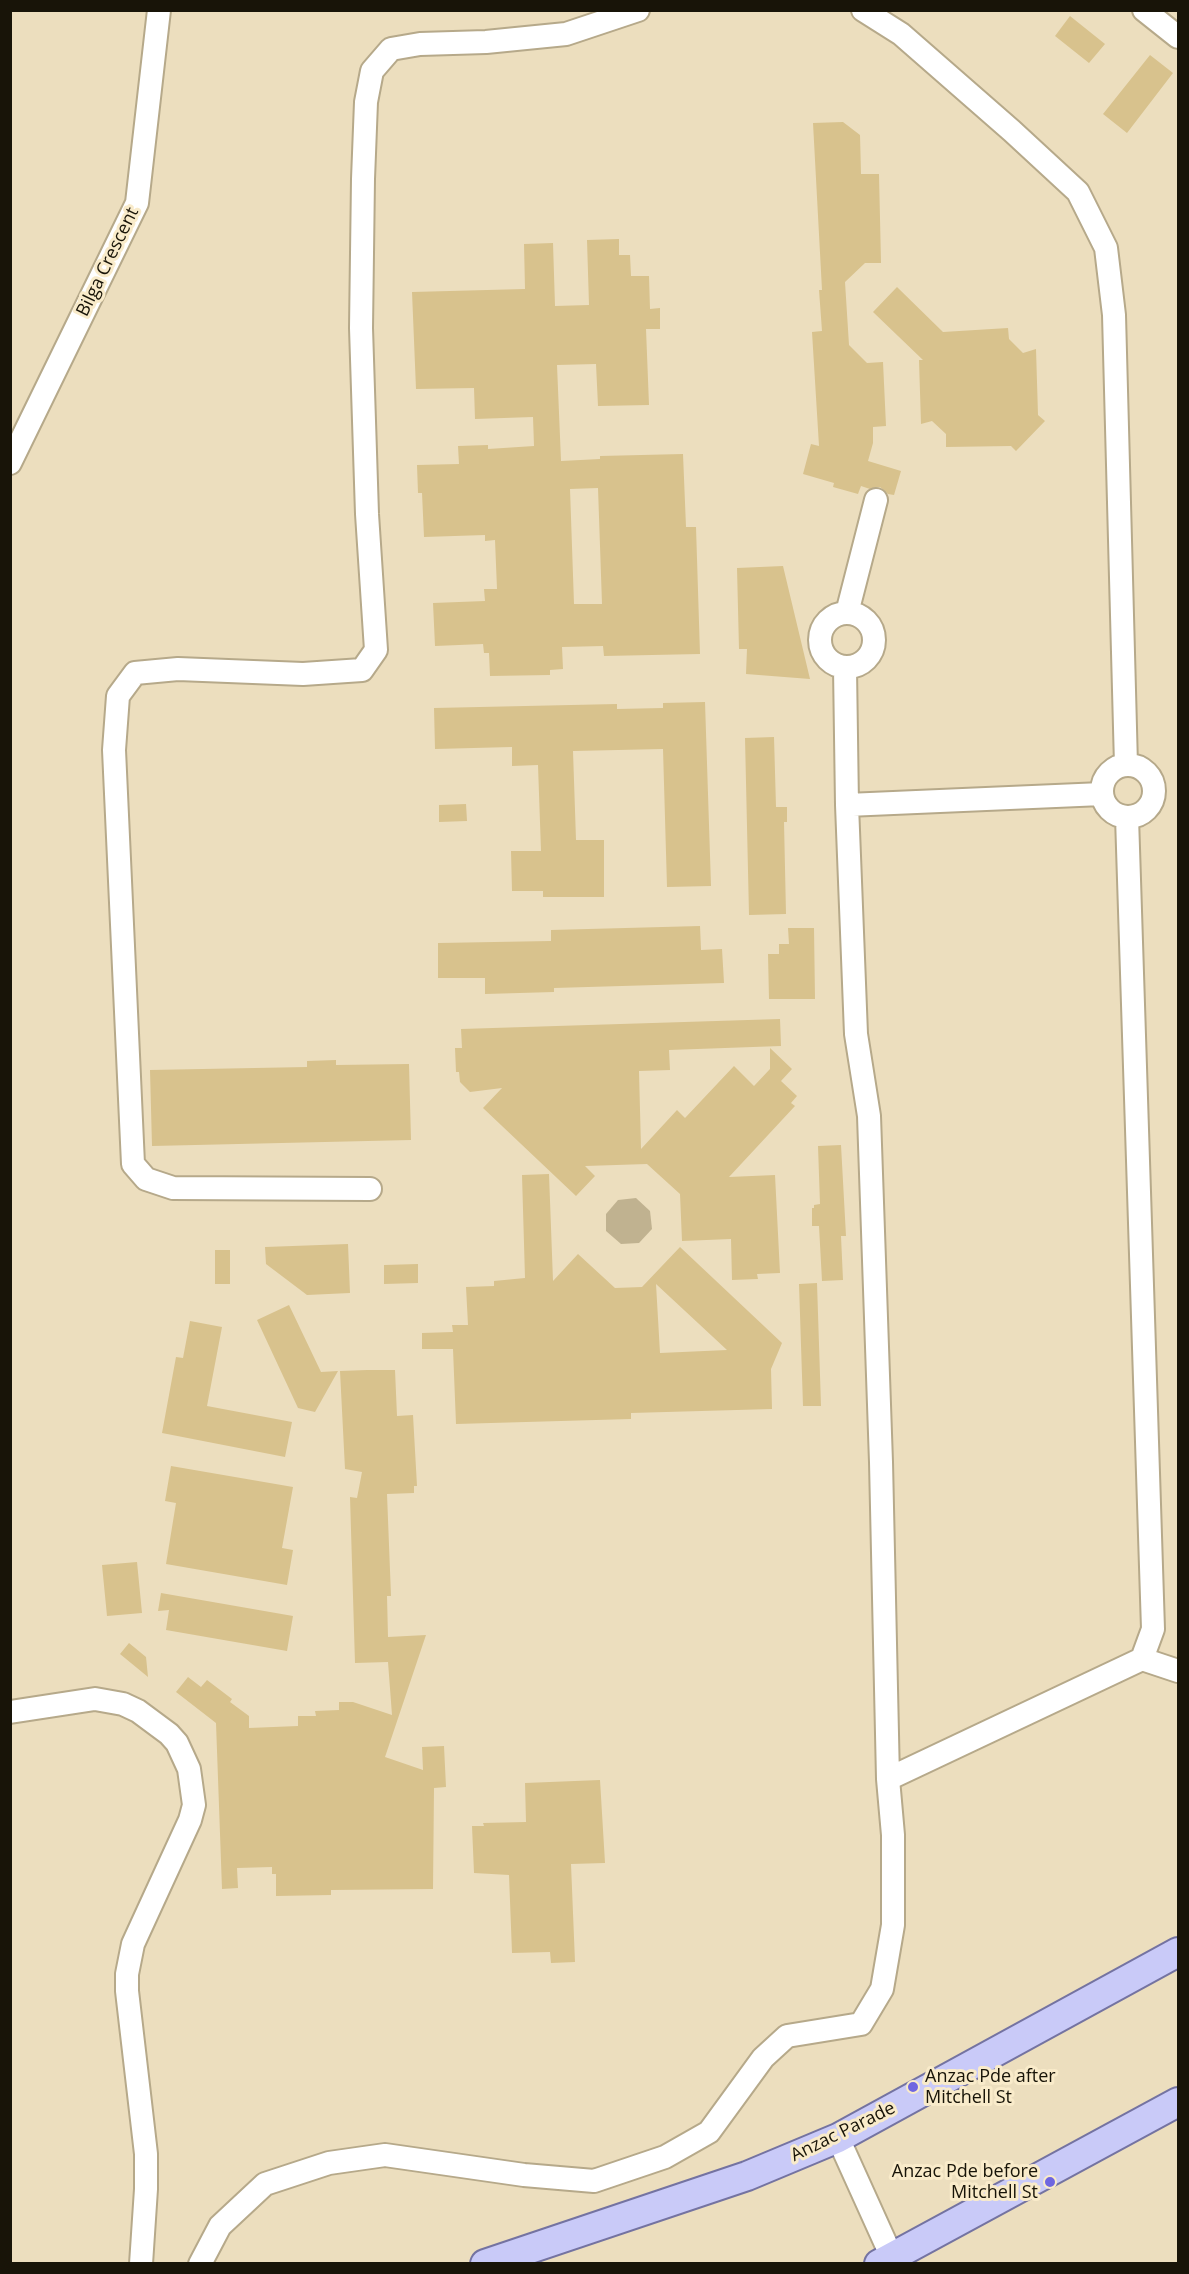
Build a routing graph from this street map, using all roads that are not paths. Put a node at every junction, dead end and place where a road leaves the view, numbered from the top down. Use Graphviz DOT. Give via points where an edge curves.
graph roads {
  1 [pos="159,10"];
  2 [pos="638,10"];
  3 [pos="862,10"];
  4 [pos="1144,10"];
  5 [pos="1179,37"];
  6 [pos="10,463"];
  7 [pos="876,500"];
  8 [pos="847,613"];
  9 [pos="845,668"];
  10 [pos="1126,765"];
  11 [pos="1102,794"];
  12 [pos="847,805"];
  13 [pos="1127,817"];
  14 [pos="370,1189"];
  15 [pos="1142,1659"];
  16 [pos="1179,1671"];
  17 [pos="10,1712"];
  18 [pos="888,1779"];
  19 [pos="1179,1952"];
  20 [pos="1179,2102"];
  21 [pos="838,2138"];
  22 [pos="889,2262"];
  23 [pos="141,2264"];
  24 [pos="200,2264"];
  25 [pos="485,2264"];
  1 -- 6 [label="street, Bilga Crescent" via="137,203"];
  2 -- 14 [label="street" via="566,34 391,49 372,71 364,146 361,328 376,650 362,670 303,674 178,669 135,674 118,696 114,750 133,1164 146,1179 173,1188"];
  3 -- 10 [label="street" via="901,34 1078,192 1106,248 1114,315"];
  4 -- 5 [label="street"];
  7 -- 8 [label="street"];
  8 -- 9 [label="street" via="830,619 820,635 828,661"];
  8 -- 9 [label="street" via="869,625 874,641 862,663"];
  9 -- 12 [label="street"];
  10 -- 11 [label="street" via="1105,778"];
  10 -- 13 [label="street" via="1145,772 1154,790 1146,810"];
  11 -- 12 [label="street"];
  11 -- 13 [label="street" via="1106,806"];
  12 -- 18 [label="street" via="856,1034 869,1116"];
  13 -- 15 [label="street" via="1153,1629"];
  15 -- 16 [label="street"];
  15 -- 18 [label="street"];
  17 -- 23 [label="street" via="95,1699 123,1704 169,1734 189,1769 194,1805 190,1820 134,1944 127,1974 146,2154"];
  18 -- 24 [label="street" via="893,1835 892,1925 882,1989 861,2024 787,2036 763,2058 709,2132 664,2157 594,2181 385,2155 329,2163 265,2184 220,2226"];
  19 -- 21 [label="main road, Anzac Parade"];
  20 -- 22 [label="main road"];
  21 -- 22 [label="street"];
  21 -- 25 [label="main road, Anzac Parade" via="747,2176"];
}
